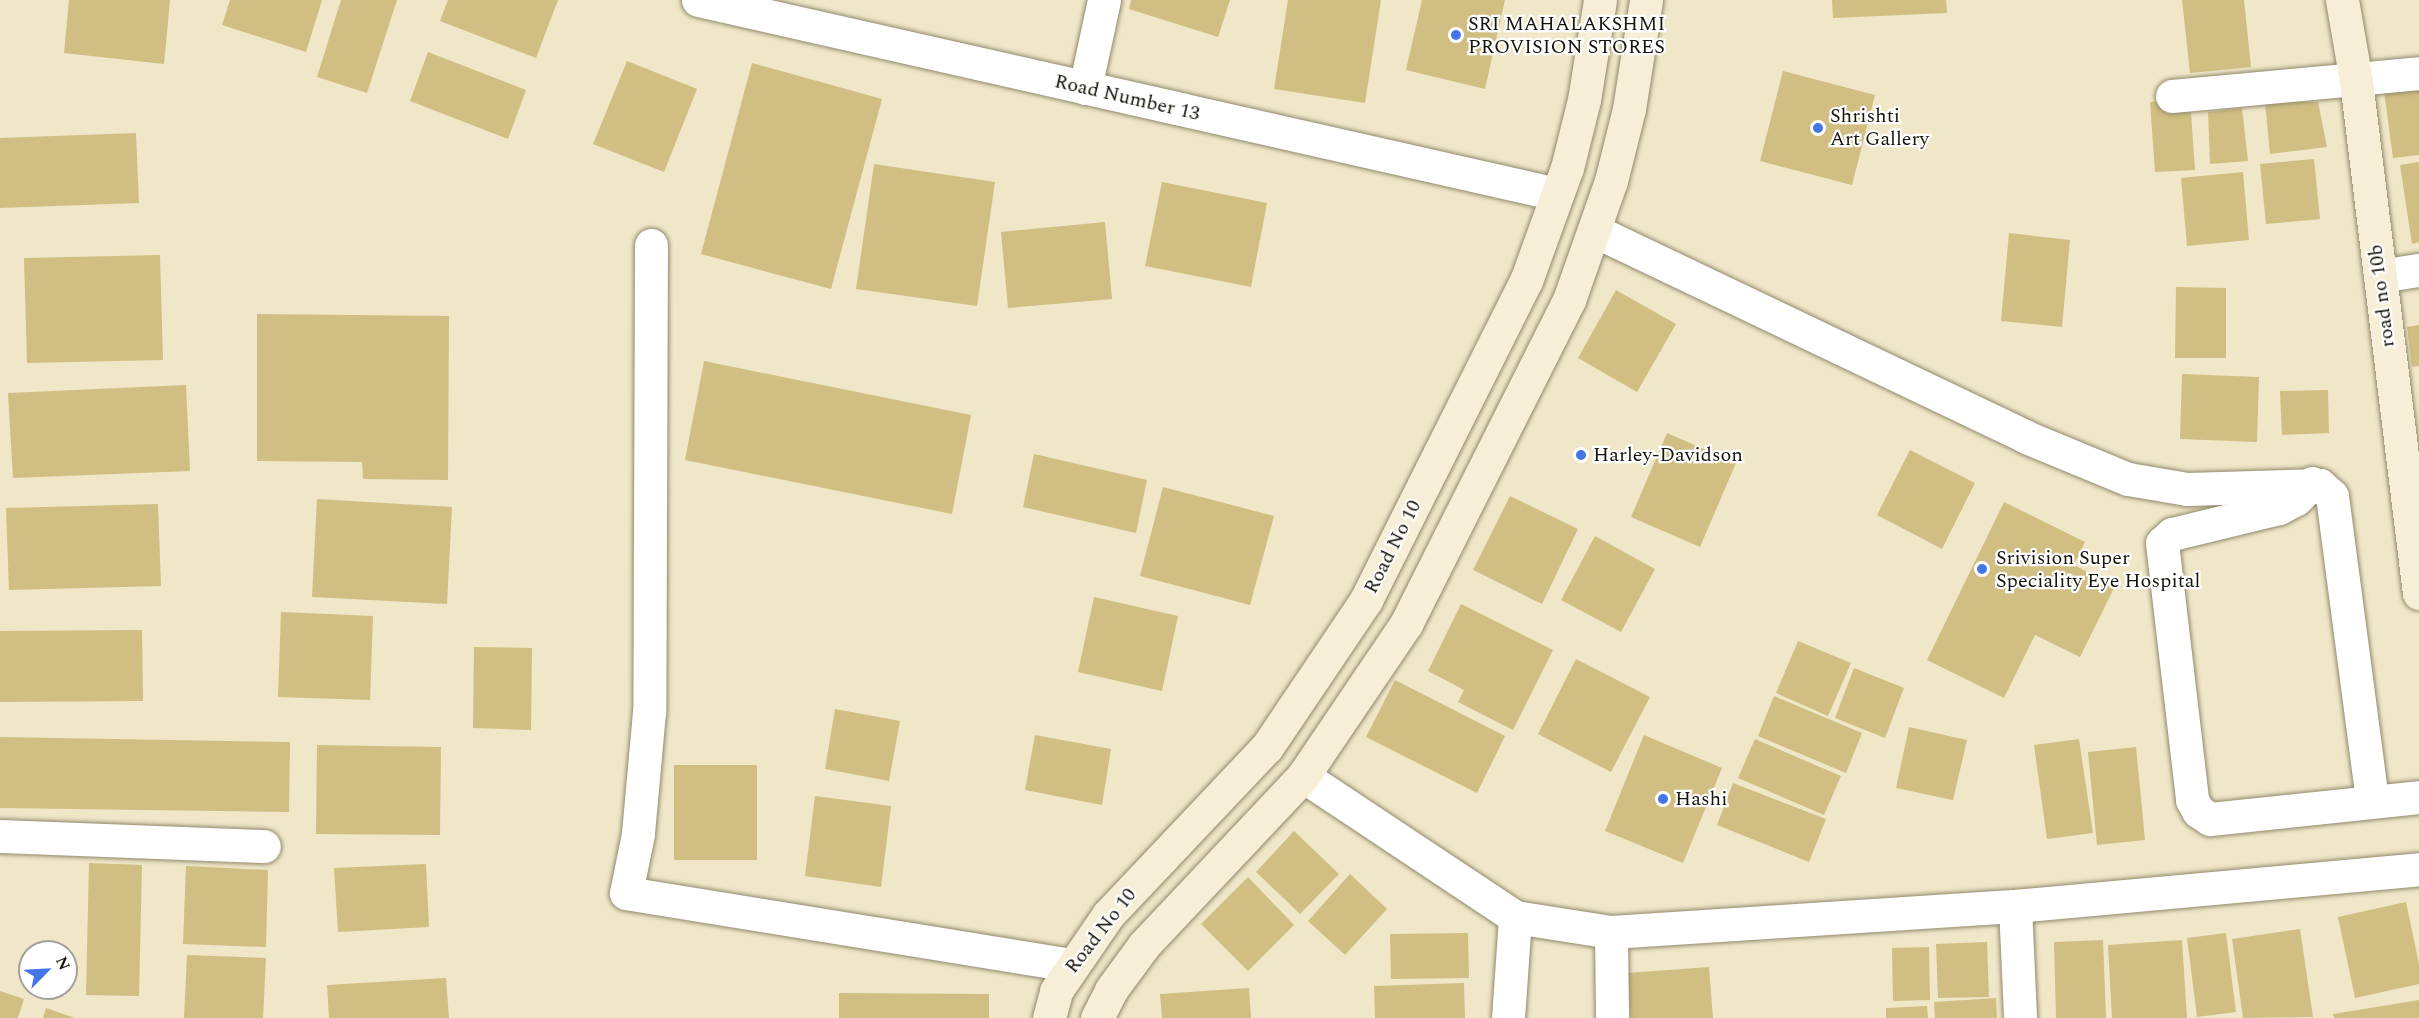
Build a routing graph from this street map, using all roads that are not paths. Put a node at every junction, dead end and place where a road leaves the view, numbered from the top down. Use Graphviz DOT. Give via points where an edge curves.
graph roads {
  1 [pos="1104,0"];
  2 [pos="1600,0"];
  3 [pos="1646,0"];
  4 [pos="2342,0"];
  5 [pos="708,2"];
  6 [pos="2419,73"];
  7 [pos="2356,81"];
  8 [pos="1085,88"];
  9 [pos="2172,96"];
  10 [pos="1557,194"];
  11 [pos="1595,231"];
  12 [pos="651,245"];
  13 [pos="2419,270"];
  14 [pos="2380,276"];
  15 [pos="2312,483"];
  16 [pos="2417,552"];
  17 [pos="2419,593"];
  18 [pos="1303,777"];
  19 [pos="2419,797"];
  20 [pos="2372,800"];
  21 [pos="0,836"];
  22 [pos="264,846"];
  23 [pos="2419,869"];
  24 [pos="2015,906"];
  25 [pos="1515,917"];
  26 [pos="1611,932"];
  27 [pos="1072,965"];
  28 [pos="1049,1018"];
  29 [pos="1097,1018"];
  30 [pos="1508,1018"];
  31 [pos="1612,1018"];
  32 [pos="2020,1018"];
  1 -- 8 [label="street"];
  2 -- 10 [label="main road, Road No 10" via="1584,100"];
  3 -- 11 [label="main road" via="1629,109"];
  4 -- 7 [label="main road, road no 10b"];
  5 -- 8 [label="street, Road Number 13"];
  6 -- 7 [label="street"];
  7 -- 9 [label="street"];
  7 -- 14 [label="main road, road no 10b"];
  8 -- 10 [label="street, Road Number 13"];
  10 -- 27 [label="main road, Road No 10" via="1526,281 1366,600 1267,747 1108,915"];
  11 -- 15 [label="street" via="2026,437 2128,479 2187,489"];
  11 -- 18 [label="main road" via="1569,300 1406,624"];
  12 -- 27 [label="street" via="649,712 638,834 626,894"];
  13 -- 14 [label="street"];
  14 -- 16 [label="main road, road no 10b"];
  15 -- 20 [label="street" via="2332,496"];
  15 -- 20 [label="street" via="2279,508 2172,534 2162,543 2192,800 2198,811 2210,819"];
  16 -- 17 [label="main road, road no 10b"];
  18 -- 25 [label="street"];
  18 -- 29 [label="main road" via="1144,945 1111,990"];
  19 -- 20 [label="street"];
  21 -- 22 [label="street"];
  23 -- 24 [label="street"];
  24 -- 26 [label="street"];
  24 -- 32 [label="street"];
  25 -- 26 [label="street"];
  25 -- 30 [label="street"];
  26 -- 31 [label="street"];
  27 -- 28 [label="main road, Road No 10" via="1056,991"];
}
